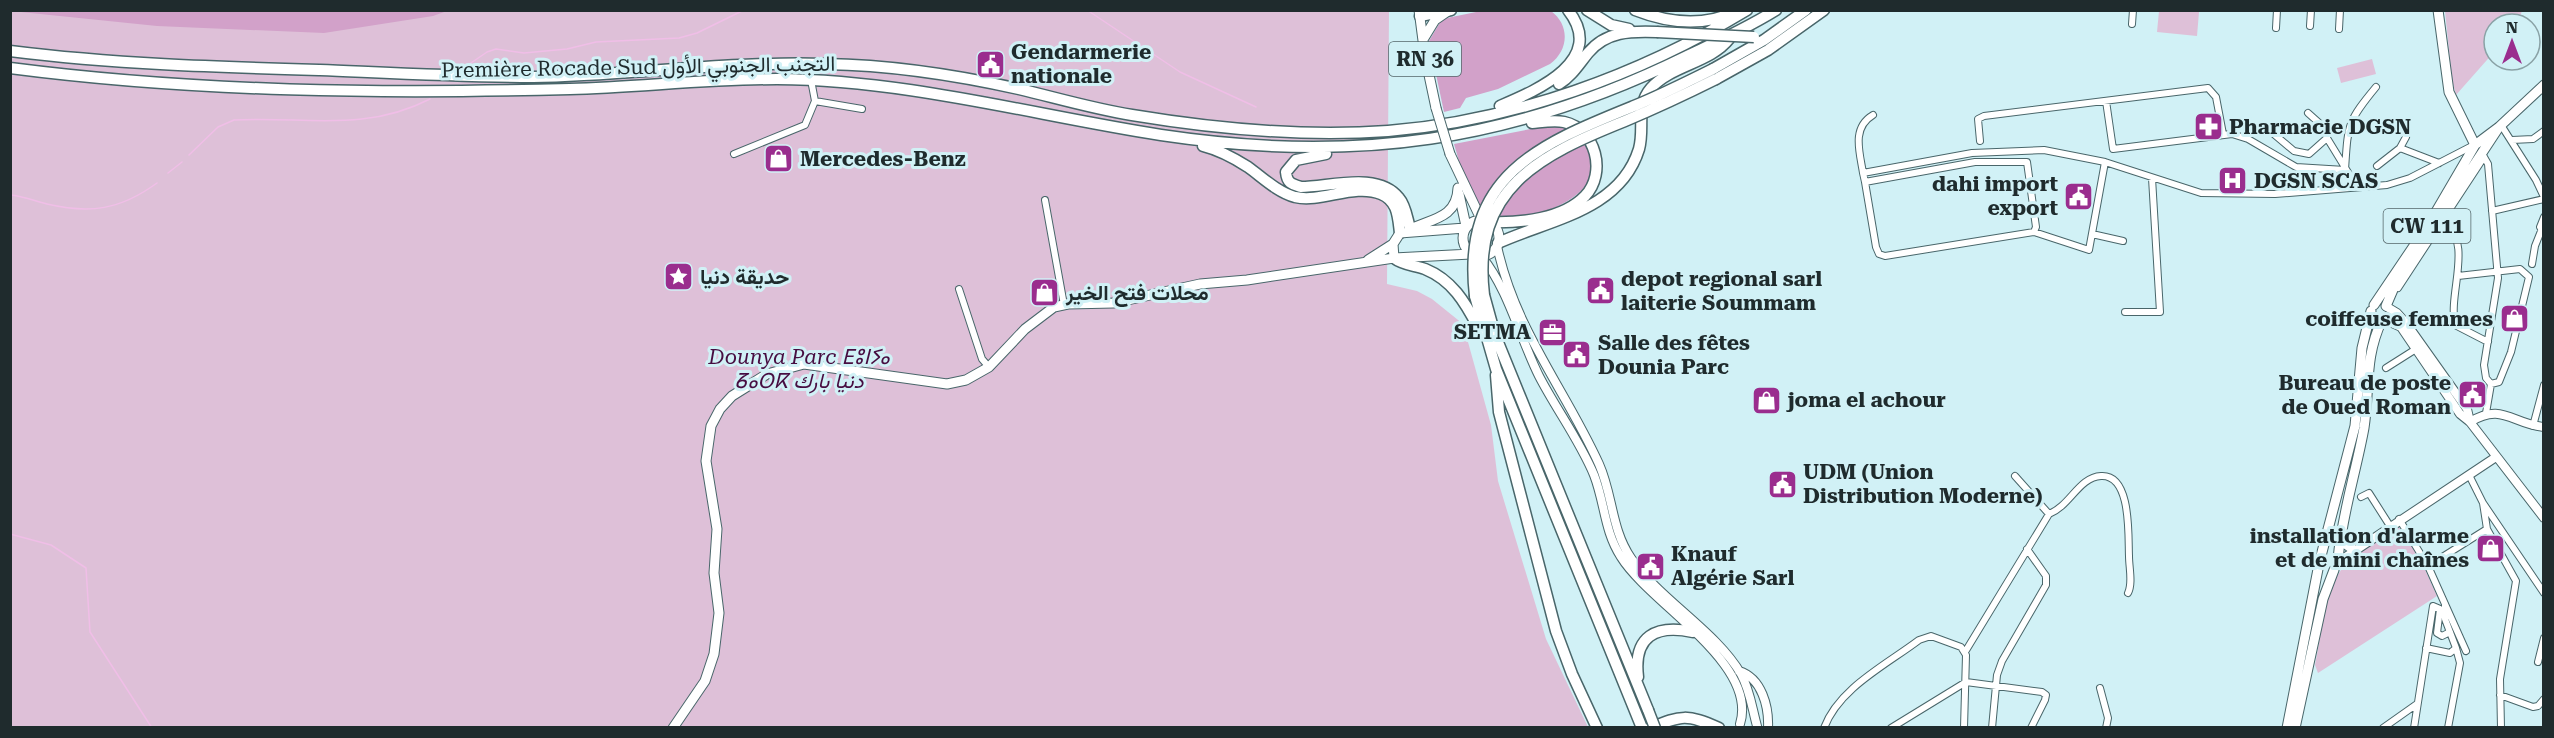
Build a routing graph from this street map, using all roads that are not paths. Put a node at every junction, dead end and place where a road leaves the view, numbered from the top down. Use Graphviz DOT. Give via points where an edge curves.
graph roads {
  1 [pos="1568,10"];
  2 [pos="1587,10"];
  3 [pos="1635,10"];
  4 [pos="1738,10"];
  5 [pos="1747,10"];
  6 [pos="1776,10"];
  7 [pos="1806,10"];
  8 [pos="1824,10"];
  9 [pos="2133,10"];
  10 [pos="2277,10"];
  11 [pos="2310,10"];
  12 [pos="2340,10"];
  13 [pos="2438,10"];
  14 [pos="1450,11"];
  15 [pos="1420,13"];
  16 [pos="2133,24"];
  17 [pos="1786,25"];
  18 [pos="2310,26"];
  19 [pos="2276,28"];
  20 [pos="2339,29"];
  21 [pos="1635,31"];
  22 [pos="1734,34"];
  23 [pos="1423,40"];
  24 [pos="10,51"];
  25 [pos="10,68"];
  26 [pos="1715,74"];
  27 [pos="811,80"];
  28 [pos="2544,85"];
  29 [pos="2376,87"];
  30 [pos="1524,95"];
  31 [pos="815,101"];
  32 [pos="2106,101"];
  33 [pos="862,109"];
  34 [pos="2308,113"];
  35 [pos="1873,115"];
  36 [pos="1475,117"];
  37 [pos="2263,125"];
  38 [pos="2500,126"];
  39 [pos="1487,130"];
  40 [pos="2544,131"];
  41 [pos="1159,134"];
  42 [pos="2223,134"];
  43 [pos="2406,136"];
  44 [pos="2327,138"];
  45 [pos="2512,140"];
  46 [pos="1980,141"];
  47 [pos="1380,146"];
  48 [pos="2400,148"];
  49 [pos="2481,151"];
  50 [pos="734,154"];
  51 [pos="2105,162"];
  52 [pos="2439,163"];
  53 [pos="2377,166"];
  54 [pos="1455,168"];
  55 [pos="2345,170"];
  56 [pos="1863,173"];
  57 [pos="2152,178"];
  58 [pos="1865,182"];
  59 [pos="2357,187"];
  60 [pos="1458,188"];
  61 [pos="2544,198"];
  62 [pos="1045,200"];
  63 [pos="2492,211"];
  64 [pos="2544,217"];
  65 [pos="2445,220"];
  66 [pos="1486,221"];
  67 [pos="1465,227"];
  68 [pos="1404,231"];
  69 [pos="2034,232"];
  70 [pos="2542,232"];
  71 [pos="2092,234"];
  72 [pos="2123,241"];
  73 [pos="1394,244"];
  74 [pos="1498,245"];
  75 [pos="1471,254"];
  76 [pos="1482,256"];
  77 [pos="1394,258"];
  78 [pos="1365,262"];
  79 [pos="2532,264"];
  80 [pos="2498,272"];
  81 [pos="2458,276"];
  82 [pos="959,289"];
  83 [pos="2392,291"];
  84 [pos="1480,295"];
  85 [pos="1064,305"];
  86 [pos="2387,307"];
  87 [pos="2372,308"];
  88 [pos="2125,312"];
  89 [pos="2383,319"];
  90 [pos="2403,325"];
  91 [pos="1486,339"];
  92 [pos="2488,342"];
  93 [pos="2416,349"];
  94 [pos="989,367"];
  95 [pos="2386,368"];
  96 [pos="1496,369"];
  97 [pos="2491,384"];
  98 [pos="2544,385"];
  99 [pos="2486,413"];
  100 [pos="2470,422"];
  101 [pos="2533,426"];
  102 [pos="2544,427"];
  103 [pos="2496,457"];
  104 [pos="2469,475"];
  105 [pos="2015,476"];
  106 [pos="2361,497"];
  107 [pos="2483,502"];
  108 [pos="2049,514"];
  109 [pos="2544,518"];
  110 [pos="2399,519"];
  111 [pos="2390,526"];
  112 [pos="2487,529"];
  113 [pos="2340,535"];
  114 [pos="2027,549"];
  115 [pos="2354,550"];
  116 [pos="2320,560"];
  117 [pos="2337,564"];
  118 [pos="2428,566"];
  119 [pos="2128,593"];
  120 [pos="2544,593"];
  121 [pos="2445,601"];
  122 [pos="1693,632"];
  123 [pos="2450,632"];
  124 [pos="2544,638"];
  125 [pos="2426,648"];
  126 [pos="2456,648"];
  127 [pos="2466,651"];
  128 [pos="1965,652"];
  129 [pos="2538,662"];
  130 [pos="1739,671"];
  131 [pos="1966,682"];
  132 [pos="1996,686"];
  133 [pos="2100,688"];
  134 [pos="1640,690"];
  135 [pos="2500,695"];
  136 [pos="2544,699"];
  137 [pos="2417,704"];
  138 [pos="1738,726"];
  139 [pos="1758,727"];
  140 [pos="673,728"];
  141 [pos="1598,728"];
  142 [pos="1642,728"];
  143 [pos="1650,728"];
  144 [pos="1655,728"];
  145 [pos="1719,728"];
  146 [pos="1768,728"];
  147 [pos="1824,728"];
  148 [pos="1891,728"];
  149 [pos="1964,728"];
  150 [pos="1992,728"];
  151 [pos="2031,728"];
  152 [pos="2106,728"];
  153 [pos="2287,728"];
  154 [pos="2295,728"];
  155 [pos="2383,728"];
  156 [pos="2414,728"];
  157 [pos="2448,728"];
  158 [pos="2501,728"];
  1 -- 30 [label="highway" via="1578,35 1571,61 1560,75"];
  2 -- 21 [label="highway" via="1611,26"];
  3 -- 4 [label="highway" via="1655,18 1687,22"];
  5 -- 36 [label="highway, Première Rocade Sud التجنب الجنوبي الأول" via="1626,71 1559,95"];
  6 -- 22 [label="highway, Première Rocade Sud التجنب الجنوبي الأول"];
  7 -- 17 [label="highway"];
  8 -- 26 [label="highway" via="1768,50"];
  9 -- 16 [label="street"];
  10 -- 19 [label="street"];
  11 -- 18 [label="street"];
  12 -- 20 [label="street"];
  13 -- 49 [label="main road" via="2449,92"];
  14 -- 15 [label="highway"];
  14 -- 23 [label="main road" via="1430,26"];
  15 -- 23 [label="main road, RN 36"];
  17 -- 21 [label="highway, bridge" via="1754,37"];
  17 -- 26 [label="highway"];
  21 -- 30 [label="highway" via="1610,36 1594,46 1562,82"];
  22 -- 39 [label="highway, Première Rocade Sud التجنب الجنوبي الأول" via="1631,84 1561,110"];
  22 -- 74 [label="highway" via="1718,51 1652,87 1641,108 1636,158 1606,194 1581,211"];
  23 -- 54 [label="main road, RN 36, bridge" via="1436,108"];
  24 -- 36 [label="highway, Première Rocade Sud التجنب الجنوبي الأول" via="212,66 534,76 827,63 918,71 1128,115 1255,130 1386,131"];
  25 -- 27 [label="highway, Première Rocade Sud التجنب الجنوبي الأول" via="191,84 335,90 568,89"];
  26 -- 84 [label="highway, bridge" via="1585,125 1548,142 1520,162 1495,193 1479,229 1473,262"];
  27 -- 31 [label="street"];
  27 -- 41 [label="highway, Première Rocade Sud التجنب الجنوبي الأول" via="938,93"];
  28 -- 38 [label="main road, CW 111"];
  29 -- 55 [label="street" via="2348,128"];
  30 -- 36 [label="highway"];
  31 -- 33 [label="street"];
  31 -- 50 [label="street" via="805,125"];
  32 -- 42 [label="street" via="2208,88 2216,97"];
  32 -- 42 [label="street" via="2113,149"];
  32 -- 46 [label="street" via="1984,116 1978,119"];
  34 -- 44 [label="street" via="2327,130"];
  35 -- 56 [label="street" via="1857,139"];
  37 -- 44 [label="street" via="2301,154 2308,154"];
  38 -- 45 [label="street"];
  38 -- 49 [label="main road, CW 111"];
  39 -- 47 [label="highway, Première Rocade Sud التجنب الجنوبي الأول"];
  39 -- 66 [label="highway" via="1565,123 1591,143 1597,167 1592,188 1571,207 1531,220"];
  40 -- 45 [label="street" via="2533,140"];
  41 -- 47 [label="highway, Première Rocade Sud التجنب الجنوبي الأول" via="1263,147"];
  41 -- 68 [label="highway" via="1219,151 1295,197 1381,194 1398,211"];
  42 -- 55 [label="street" via="2240,135 2296,167"];
  43 -- 48 [label="street"];
  44 -- 55 [label="street"];
  45 -- 61 [label="street"];
  47 -- 68 [label="highway" via="1305,157 1289,165 1286,179 1300,187 1374,183 1388,189 1400,198"];
  48 -- 52 [label="street"];
  48 -- 53 [label="street"];
  49 -- 52 [label="street"];
  49 -- 63 [label="street" via="2488,164"];
  49 -- 65 [label="street"];
  49 -- 83 [label="main road"];
  49 -- 87 [label="main road, CW 111"];
  51 -- 56 [label="street" via="2044,150 1972,153"];
  51 -- 57 [label="street"];
  51 -- 71 [label="street"];
  52 -- 59 [label="street" via="2387,185"];
  54 -- 60 [label="main road, RN 36"];
  54 -- 66 [label="main road, RN 36"];
  55 -- 59 [label="street"];
  56 -- 58 [label="street"];
  57 -- 59 [label="street" via="2201,193 2275,194"];
  57 -- 88 [label="street" via="2160,312"];
  58 -- 69 [label="street" via="1876,247 1885,256"];
  58 -- 69 [label="street" via="1976,162 2026,162"];
  60 -- 67 [label="main road, RN 36"];
  60 -- 68 [label="main road" via="1447,214"];
  61 -- 63 [label="street"];
  62 -- 85 [label="street"];
  63 -- 80 [label="street"];
  64 -- 70 [label="street"];
  65 -- 81 [label="street" via="2456,234"];
  65 -- 83 [label="street"];
  66 -- 67 [label="main road"];
  66 -- 74 [label="main road" via="1498,232"];
  67 -- 68 [label="main road"];
  67 -- 75 [label="main road" via="1463,245"];
  68 -- 73 [label="main road"];
  69 -- 71 [label="street" via="2089,250"];
  70 -- 79 [label="street"];
  71 -- 72 [label="street"];
  73 -- 77 [label="main road"];
  73 -- 78 [label="main road"];
  74 -- 76 [label="main road"];
  74 -- 130 [label="main road" via="1518,314 1600,466 1614,523 1625,549"];
  75 -- 76 [label="main road"];
  75 -- 77 [label="main road"];
  76 -- 122 [label="main road" via="1496,276 1538,375 1591,468 1606,525 1620,557"];
  77 -- 78 [label="main road"];
  77 -- 91 [label="highway" via="1448,283 1464,301"];
  78 -- 85 [label="main road" via="1200,284 1114,303"];
  80 -- 81 [label="street"];
  80 -- 92 [label="street"];
  80 -- 97 [label="street" via="2522,269 2529,281 2511,352 2499,382"];
  81 -- 92 [label="street" via="2455,325"];
  82 -- 94 [label="street" via="982,359"];
  83 -- 86 [label="main road"];
  84 -- 91 [label="highway"];
  84 -- 134 [label="highway"];
  85 -- 94 [label="main road" via="1042,314"];
  86 -- 87 [label="main road" via="2379,303"];
  86 -- 89 [label="main road" via="2388,314"];
  86 -- 90 [label="main road" via="2397,313"];
  87 -- 89 [label="main road" via="2373,317"];
  87 -- 116 [label="main road, CW 111" via="2362,348 2355,426"];
  89 -- 90 [label="main road"];
  89 -- 113 [label="main road" via="2369,351 2364,428"];
  90 -- 93 [label="main road"];
  90 -- 100 [label="main road" via="2467,409"];
  91 -- 96 [label="highway"];
  92 -- 97 [label="street" via="2484,369"];
  93 -- 95 [label="street"];
  93 -- 100 [label="main road" via="2460,414"];
  94 -- 140 [label="main road" via="966,380 947,384 819,364 793,365 744,387 720,409 711,426 706,461 717,529 714,573 719,613 714,654 705,681"];
  96 -- 141 [label="highway" via="1499,412 1556,631"];
  96 -- 142 [label="highway"];
  97 -- 99 [label="street"];
  98 -- 101 [label="street"];
  99 -- 100 [label="main road"];
  99 -- 101 [label="main road" via="2504,414"];
  100 -- 103 [label="main road"];
  101 -- 102 [label="main road"];
  103 -- 104 [label="main road"];
  103 -- 109 [label="main road"];
  104 -- 107 [label="street"];
  104 -- 110 [label="main road"];
  105 -- 108 [label="street"];
  106 -- 111 [label="street" via="2369,493"];
  107 -- 112 [label="street"];
  107 -- 120 [label="street"];
  108 -- 114 [label="street"];
  108 -- 119 [label="street" via="2070,501 2084,483 2102,476 2111,478 2128,508"];
  110 -- 111 [label="main road"];
  110 -- 118 [label="street"];
  111 -- 115 [label="main road"];
  112 -- 118 [label="street"];
  112 -- 135 [label="street" via="2516,581"];
  113 -- 115 [label="main road" via="2346,546"];
  113 -- 117 [label="main road"];
  114 -- 128 [label="street"];
  114 -- 132 [label="street" via="2046,576 2046,585 2002,661"];
  115 -- 117 [label="main road"];
  116 -- 117 [label="main road" via="2332,553"];
  116 -- 117 [label="main road" via="2325,571"];
  116 -- 153 [label="main road, CW 111"];
  117 -- 154 [label="main road" via="2323,599"];
  118 -- 121 [label="street"];
  121 -- 123 [label="street"];
  121 -- 127 [label="street"];
  122 -- 134 [label="highway" via="1670,628 1648,638 1637,659"];
  122 -- 138 [label="main road" via="1735,680 1742,703"];
  123 -- 125 [label="street" via="2442,636 2437,633 2439,609 2433,606"];
  123 -- 126 [label="street"];
  124 -- 129 [label="street"];
  125 -- 126 [label="street" via="2450,653"];
  125 -- 137 [label="street"];
  126 -- 157 [label="street" via="2460,663"];
  128 -- 131 [label="street"];
  128 -- 147 [label="street" via="1938,637 1923,637 1842,698"];
  130 -- 139 [label="main road"];
  130 -- 146 [label="main road" via="1751,677 1763,694"];
  131 -- 132 [label="street"];
  131 -- 148 [label="street"];
  131 -- 149 [label="street"];
  132 -- 150 [label="street"];
  132 -- 151 [label="street" via="2046,695"];
  133 -- 152 [label="street" via="2108,718"];
  134 -- 144 [label="highway, bridge"];
  135 -- 136 [label="street" via="2533,707"];
  135 -- 158 [label="street"];
  137 -- 155 [label="street"];
  137 -- 156 [label="street"];
  138 -- 139 [label="main road" via="1750,723"];
  143 -- 145 [label="highway" via="1682,716"];
}
